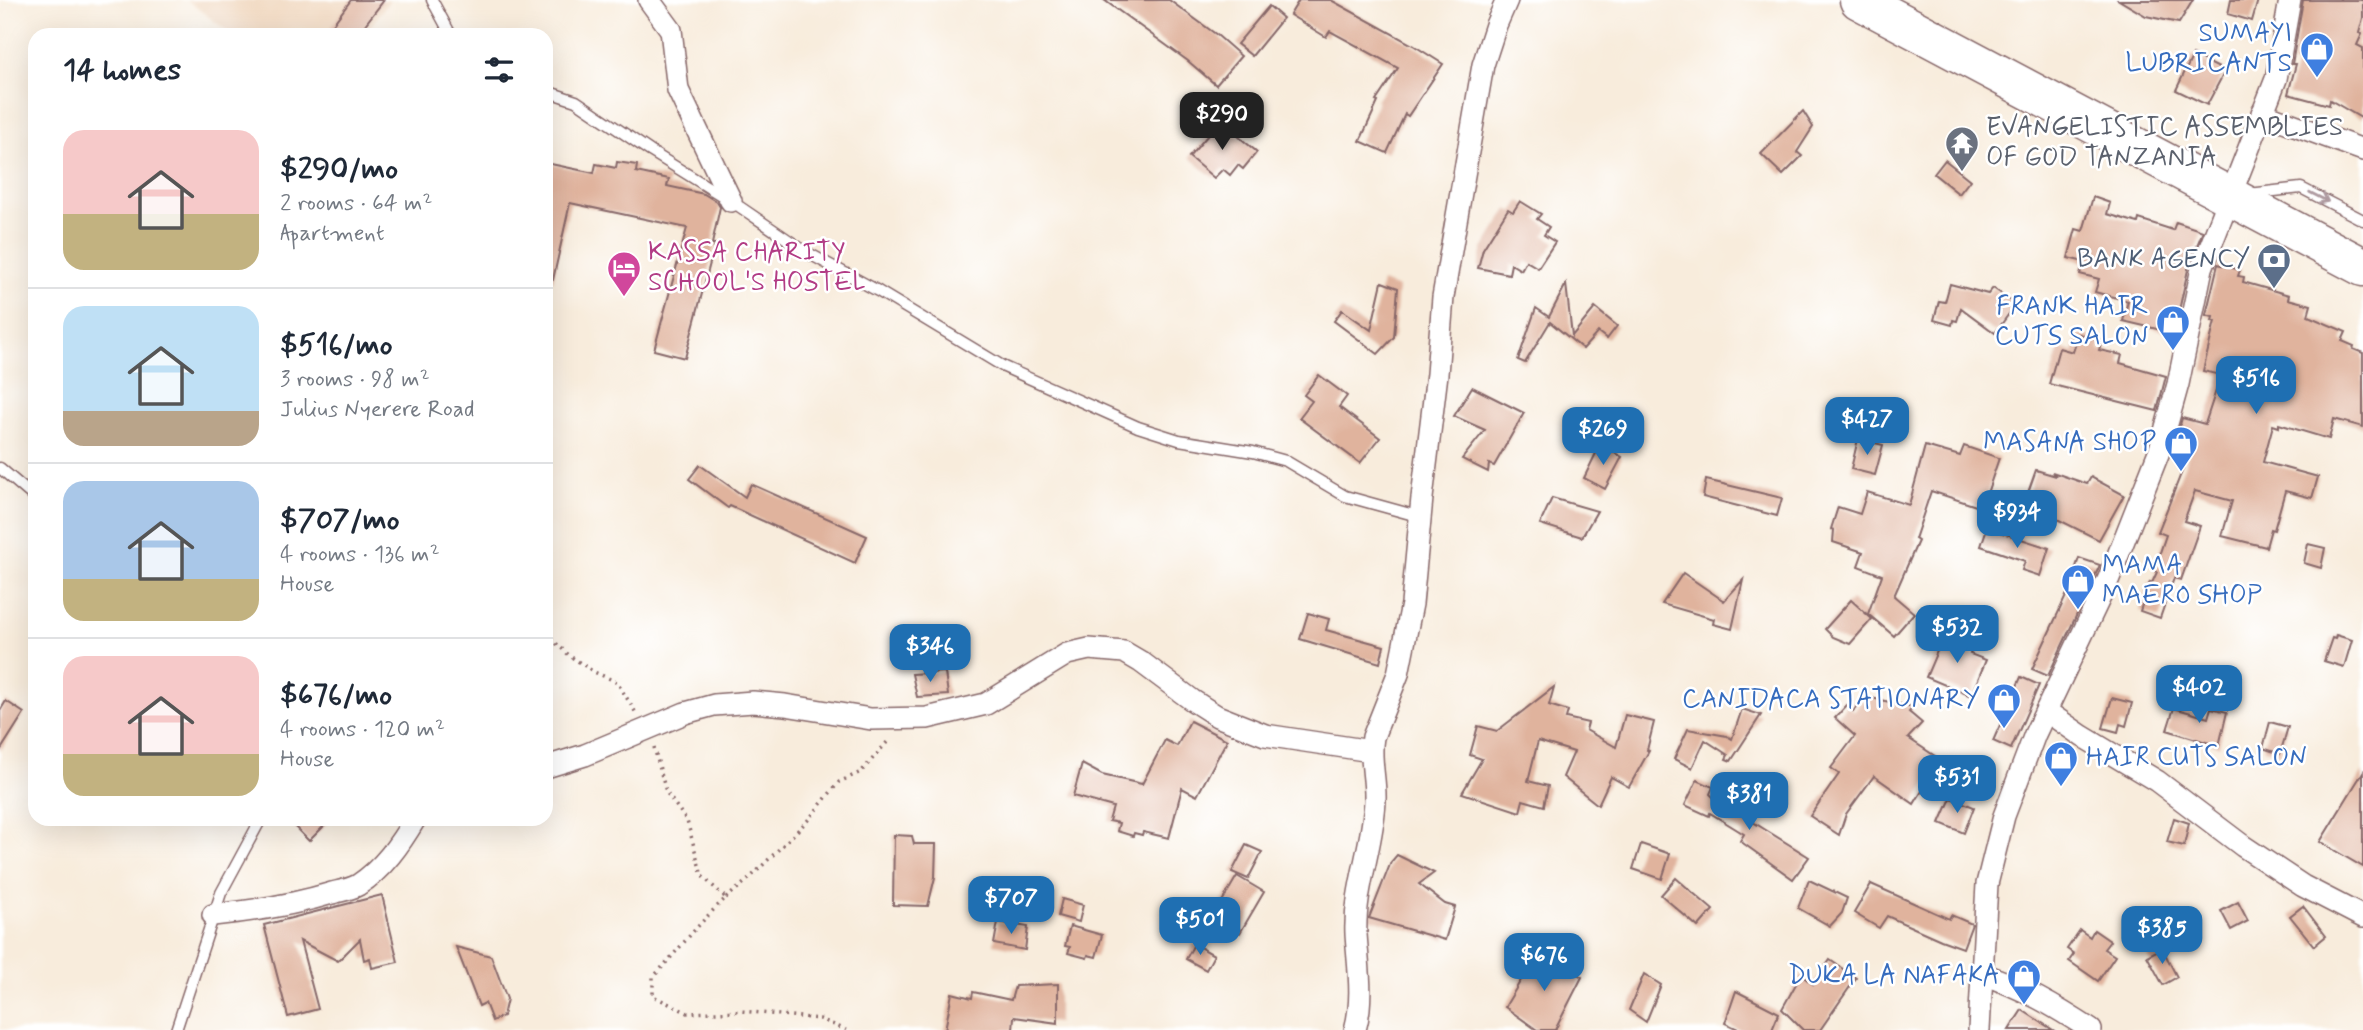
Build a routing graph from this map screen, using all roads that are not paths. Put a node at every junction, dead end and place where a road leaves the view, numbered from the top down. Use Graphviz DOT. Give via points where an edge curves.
graph roads {
  1 [pos="432,0"];
  2 [pos="649,0"];
  3 [pos="1507,0"];
  4 [pos="1859,0"];
  5 [pos="2290,0"];
  6 [pos="447,28"];
  7 [pos="553,93"];
  8 [pos="2262,113"];
  9 [pos="2363,150"];
  10 [pos="2229,197"];
  11 [pos="731,201"];
  12 [pos="2363,220"];
  13 [pos="2363,268"];
  14 [pos="0,468"];
  15 [pos="28,492"];
  16 [pos="1421,517"];
  17 [pos="2046,711"];
  18 [pos="1371,751"];
  19 [pos="553,765"];
  20 [pos="257,826"];
  21 [pos="411,826"];
  22 [pos="214,915"];
  23 [pos="2363,917"];
  24 [pos="1982,974"];
  25 [pos="176,1030"];
  26 [pos="1355,1030"];
  27 [pos="1979,1030"];
  28 [pos="2091,1030"];
  1 -- 6 [label="lane"];
  2 -- 11 [label="street" via="671,30 678,90"];
  3 -- 16 [label="street" via="1483,65 1443,297"];
  4 -- 10 [label="highway"];
  5 -- 8 [label="street" via="2276,79"];
  7 -- 11 [label="lane" via="576,101"];
  8 -- 9 [label="street"];
  8 -- 10 [label="street"];
  10 -- 12 [label="lane, one-way" via="2301,188"];
  10 -- 13 [label="highway"];
  10 -- 17 [label="street" via="2202,268 2160,449 2109,578"];
  11 -- 16 [label="lane" via="806,252 1004,367 1138,427 1286,461 1345,496"];
  14 -- 15 [label="lane"];
  16 -- 18 [label="street" via="1412,604 1398,674"];
  17 -- 23 [label="street" via="2157,781 2303,886"];
  17 -- 24 [label="street" via="2004,816 1987,884"];
  18 -- 19 [label="street" via="1265,735 1217,716 1124,652 1089,649 1067,654 986,704 927,718 871,719 753,702 714,705"];
  18 -- 26 [label="street" via="1375,800 1358,903"];
  20 -- 22 [label="lane"];
  21 -- 22 [label="street" via="396,849 356,886 260,910"];
  22 -- 25 [label="lane"];
  24 -- 27 [label="street"];
  24 -- 28 [label="street" via="2010,983"];
}
